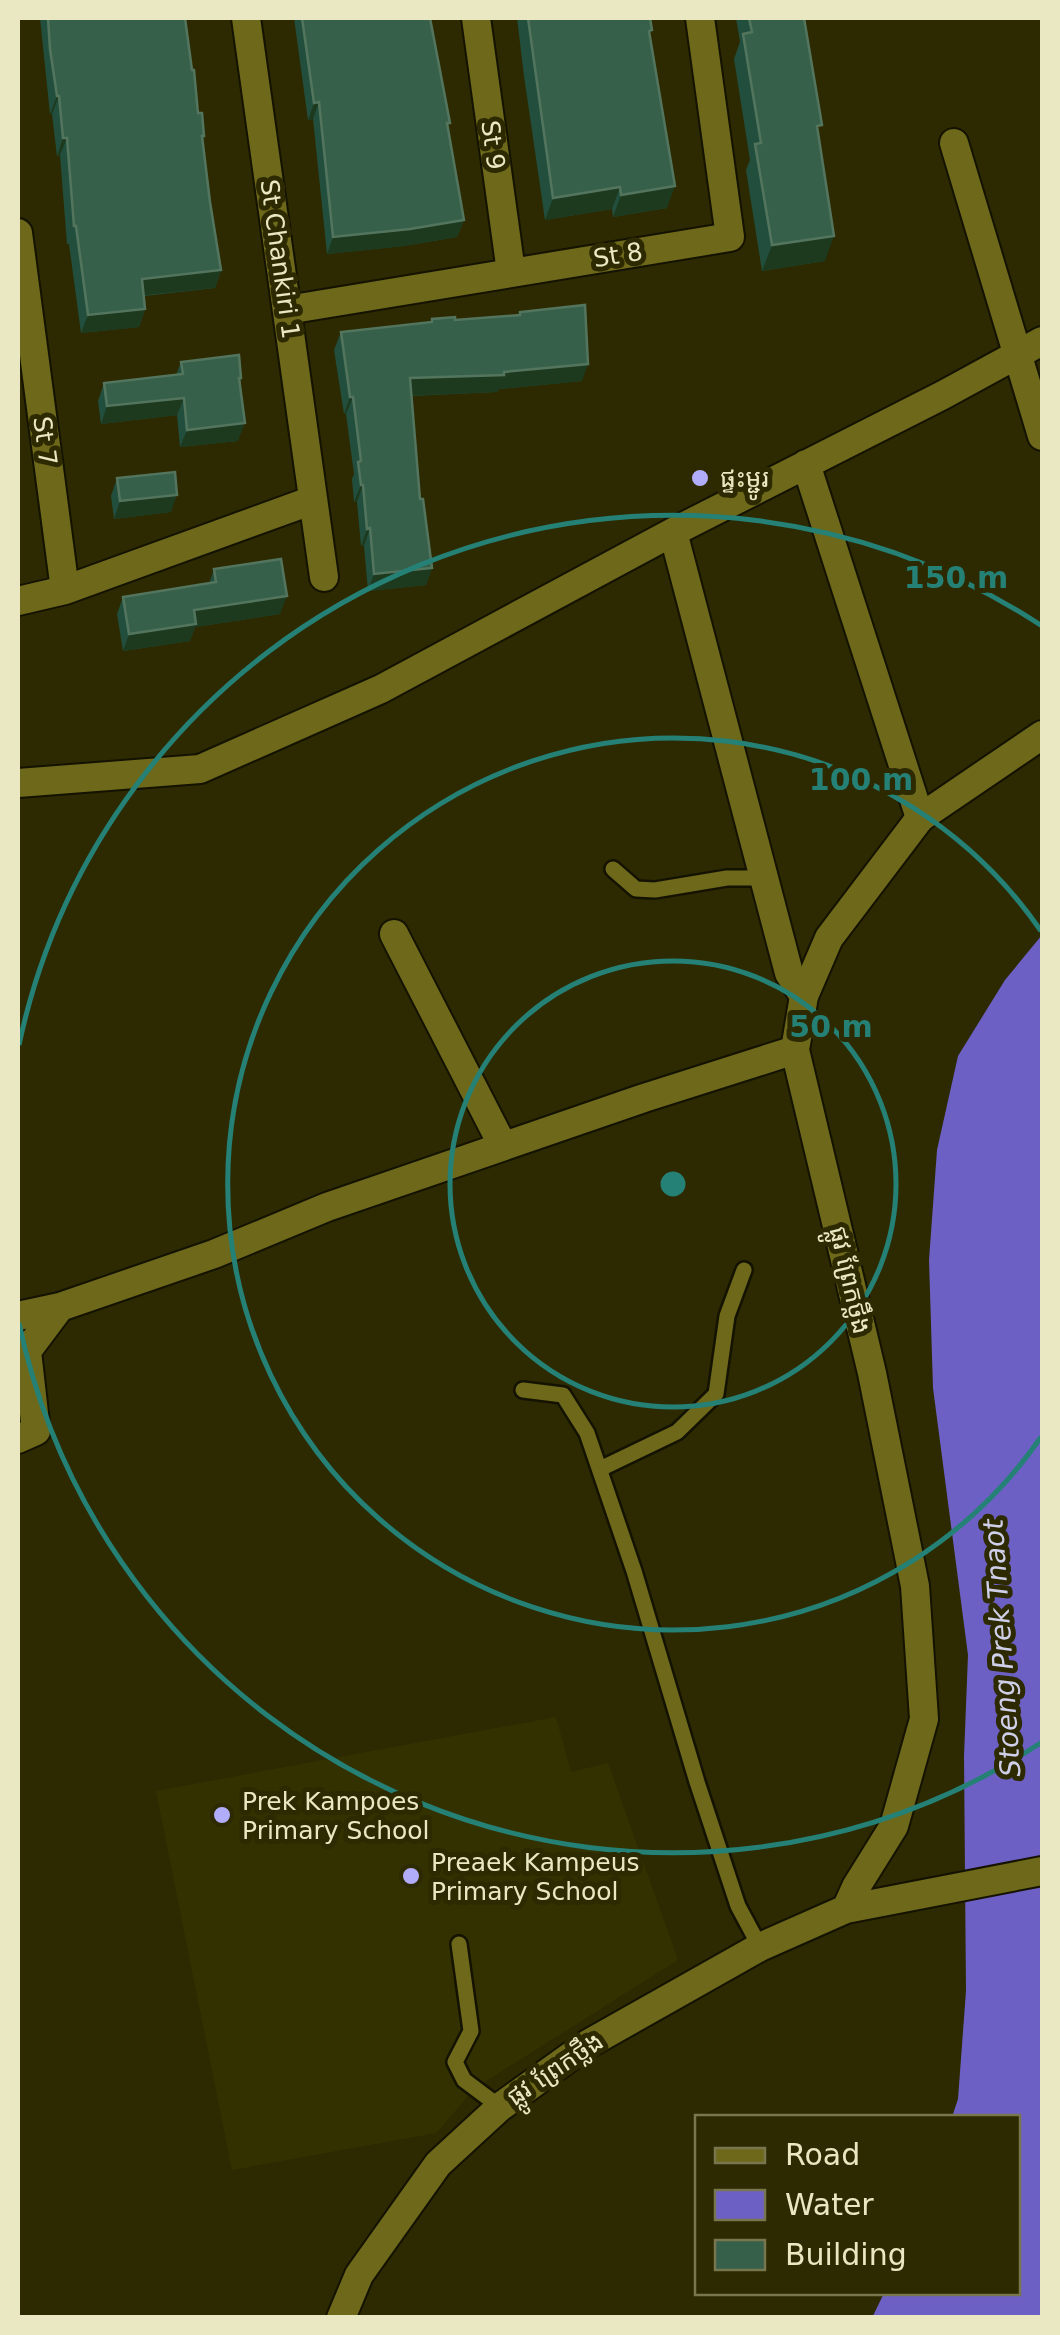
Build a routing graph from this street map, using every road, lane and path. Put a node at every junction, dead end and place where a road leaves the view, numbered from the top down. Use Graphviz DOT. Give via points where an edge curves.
graph roads {
  1 [pos="246,18"];
  2 [pos="476,18"];
  3 [pos="700,18"];
  4 [pos="954,143"];
  5 [pos="18,233"];
  6 [pos="511,272"];
  7 [pos="287,310"];
  8 [pos="1042,341"];
  9 [pos="1016,355"];
  10 [pos="26,365"];
  11 [pos="1042,436"];
  12 [pos="806,464"];
  13 [pos="313,500"];
  14 [pos="673,532"];
  15 [pos="324,577"];
  16 [pos="65,590"];
  17 [pos="18,601"];
  18 [pos="1042,735"];
  19 [pos="18,784"];
  20 [pos="920,818"];
  21 [pos="613,870"];
  22 [pos="764,878"];
  23 [pos="394,934"];
  24 [pos="804,996"];
  25 [pos="795,1050"];
  26 [pos="503,1146"];
  27 [pos="744,1270"];
  28 [pos="60,1306"];
  29 [pos="18,1316"];
  30 [pos="523,1390"];
  31 [pos="18,1439"];
  32 [pos="600,1469"];
  33 [pos="1042,1871"];
  34 [pos="846,1909"];
  35 [pos="460,1944"];
  36 [pos="760,1947"];
  37 [pos="500,2106"];
  38 [pos="342,2318"];
  1 -- 7 [label="street, St Chankiri 1"];
  2 -- 6 [label="street, St 9"];
  3 -- 6 [label="street, St 8" via="730,237"];
  4 -- 9 [label="street"];
  5 -- 10 [label="street, St 7"];
  6 -- 7 [label="street, St 8"];
  7 -- 13 [label="street, St Chankiri 1"];
  8 -- 9 [label="street"];
  9 -- 11 [label="street"];
  9 -- 12 [label="street"];
  10 -- 16 [label="street, St 7"];
  12 -- 14 [label="street"];
  12 -- 20 [label="street"];
  13 -- 15 [label="street, St Chankiri 1"];
  13 -- 16 [label="street"];
  14 -- 19 [label="street" via="381,689 200,769"];
  14 -- 22 [label="street"];
  16 -- 17 [label="street"];
  18 -- 20 [label="street, ផ្លូវ ព្រែកថ្លឹង"];
  20 -- 24 [label="street, ផ្លូវ ព្រែកថ្លឹង" via="829,938"];
  21 -- 22 [label="lane" via="636,889 654,890"];
  22 -- 24 [label="street" via="789,972"];
  23 -- 26 [label="street"];
  24 -- 25 [label="street, ផ្លូវ ព្រែកថ្លឹង"];
  25 -- 26 [label="street"];
  25 -- 34 [label="street, ផ្លូវ ព្រែកថ្លឹង" via="915,1586 924,1718 894,1826"];
  26 -- 28 [label="street"];
  27 -- 32 [label="lane" via="728,1316 716,1394 676,1432"];
  28 -- 29 [label="street"];
  28 -- 31 [label="street" via="27,1351 36,1431"];
  30 -- 32 [label="lane" via="563,1395"];
  32 -- 36 [label="lane" via="726,1871"];
  33 -- 34 [label="street, ផ្លូវ ព្រែកថ្លឹង"];
  34 -- 36 [label="street, ផ្លូវ ព្រែកថ្លឹង"];
  35 -- 37 [label="lane" via="471,2032 455,2062 464,2080"];
  36 -- 37 [label="street, ផ្លូវ ព្រែកថ្លឹង" via="588,2044"];
  37 -- 38 [label="street, ផ្លូវ ព្រែកថ្លឹង" via="438,2164 359,2275"];
}
